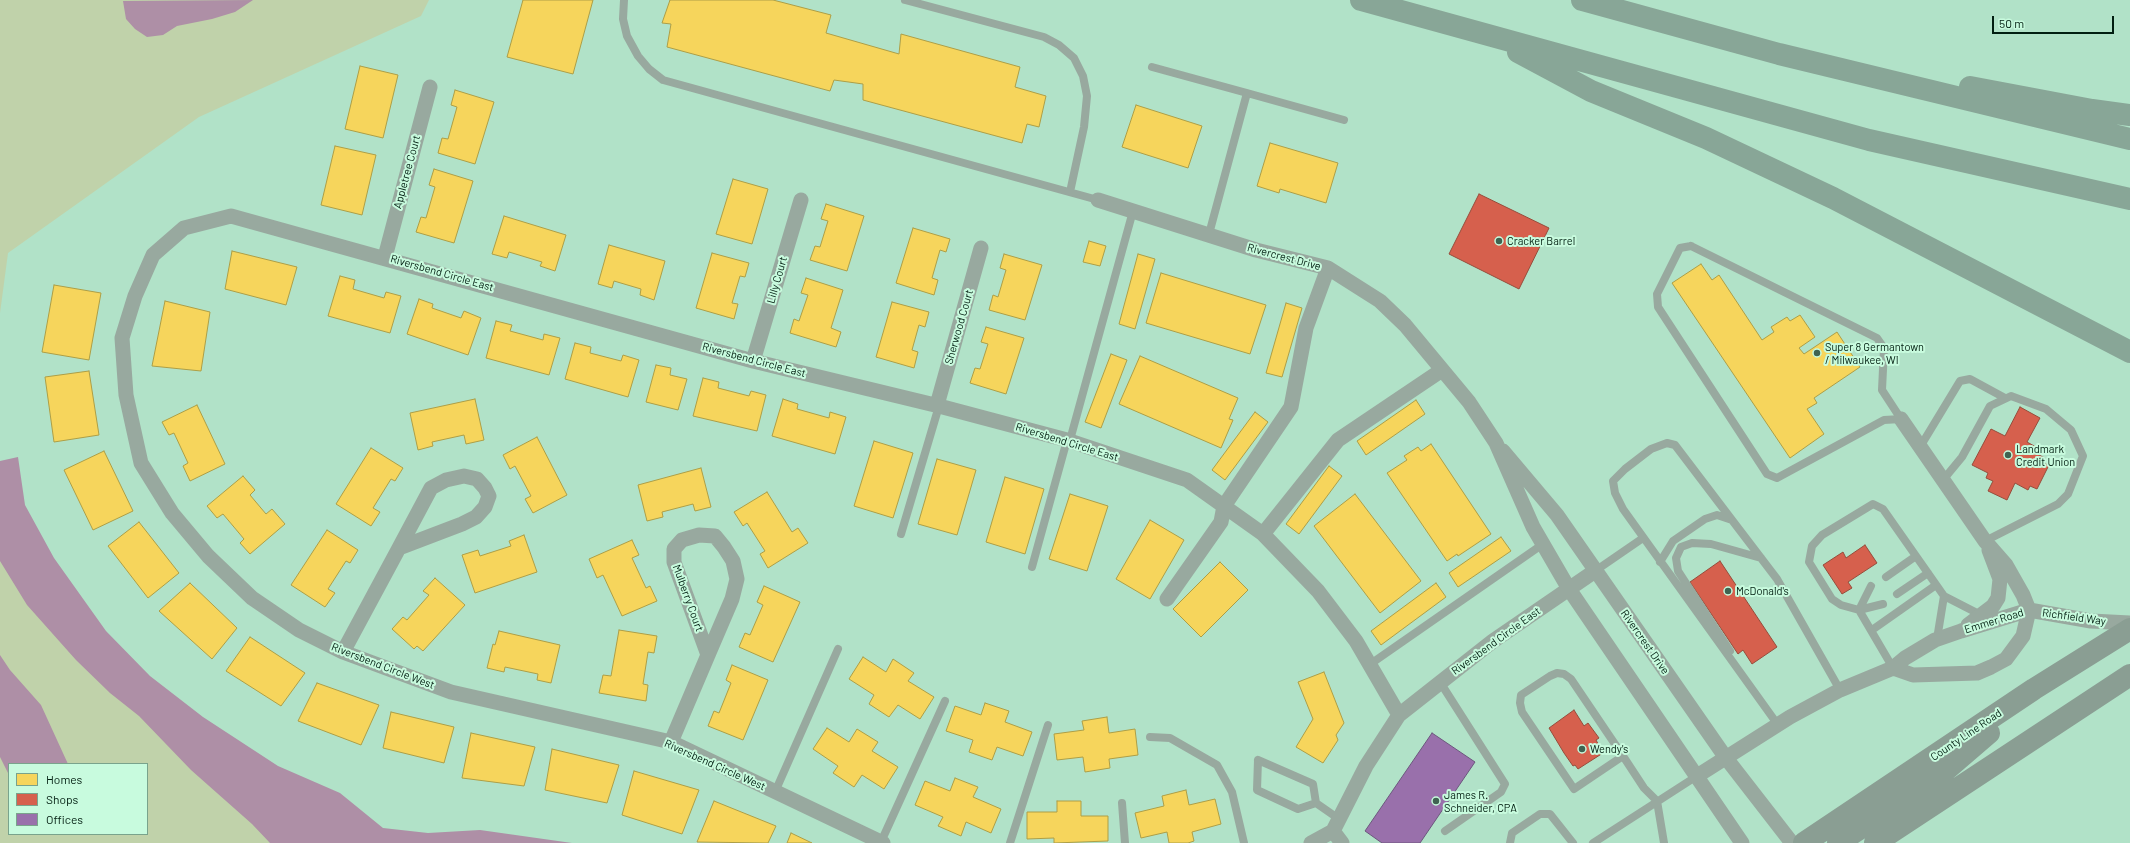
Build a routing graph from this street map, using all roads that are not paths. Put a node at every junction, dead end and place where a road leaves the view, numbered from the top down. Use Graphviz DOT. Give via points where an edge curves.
graph roads {
  1 [pos="624,0"];
  2 [pos="904,0"];
  3 [pos="1361,0"];
  4 [pos="1582,0"];
  5 [pos="1482,33"];
  6 [pos="1779,54"];
  7 [pos="1152,66"];
  8 [pos="430,87"];
  9 [pos="1247,93"];
  10 [pos="2130,115"];
  11 [pos="1344,120"];
  12 [pos="2130,139"];
  13 [pos="1070,192"];
  14 [pos="2130,199"];
  15 [pos="801,200"];
  16 [pos="1098,200"];
  17 [pos="1133,211"];
  18 [pos="231,216"];
  19 [pos="1209,234"];
  20 [pos="981,248"];
  21 [pos="385,257"];
  22 [pos="1328,268"];
  23 [pos="2130,352"];
  24 [pos="753,361"];
  25 [pos="1442,370"];
  26 [pos="2006,398"];
  27 [pos="938,405"];
  28 [pos="1901,419"];
  29 [pos="1069,440"];
  30 [pos="1496,443"];
  31 [pos="1920,447"];
  32 [pos="1943,480"];
  33 [pos="1224,506"];
  34 [pos="1732,520"];
  35 [pos="901,534"];
  36 [pos="1263,534"];
  37 [pos="1643,538"];
  38 [pos="1985,542"];
  39 [pos="1543,544"];
  40 [pos="399,548"];
  41 [pos="1916,556"];
  42 [pos="1761,558"];
  43 [pos="1660,562"];
  44 [pos="1032,567"];
  45 [pos="1595,571"];
  46 [pos="1928,573"];
  47 [pos="1886,577"];
  48 [pos="1936,585"];
  49 [pos="1871,586"];
  50 [pos="1569,589"];
  51 [pos="1897,594"];
  52 [pos="1944,596"];
  53 [pos="1167,599"];
  54 [pos="1883,604"];
  55 [pos="1859,610"];
  56 [pos="2029,610"];
  57 [pos="1981,615"];
  58 [pos="2130,623"];
  59 [pos="2130,629"];
  60 [pos="1872,630"];
  61 [pos="1961,631"];
  62 [pos="1937,639"];
  63 [pos="838,649"];
  64 [pos="343,652"];
  65 [pos="708,655"];
  66 [pos="1369,665"];
  67 [pos="1893,668"];
  68 [pos="1739,671"];
  69 [pos="2130,675"];
  70 [pos="1440,682"];
  71 [pos="2034,689"];
  72 [pos="1840,690"];
  73 [pos="945,701"];
  74 [pos="1399,715"];
  75 [pos="1048,725"];
  76 [pos="1778,725"];
  77 [pos="1150,736"];
  78 [pos="671,742"];
  79 [pos="1623,756"];
  80 [pos="1726,758"];
  81 [pos="1697,776"];
  82 [pos="775,792"];
  83 [pos="1657,801"];
  84 [pos="1122,803"];
  85 [pos="1316,803"];
  86 [pos="1336,825"];
  87 [pos="1445,831"];
  88 [pos="1893,835"];
  89 [pos="882,843"];
  90 [pos="1010,843"];
  91 [pos="1125,843"];
  92 [pos="1244,843"];
  93 [pos="1311,843"];
  94 [pos="1342,843"];
  95 [pos="1510,843"];
  96 [pos="1573,843"];
  97 [pos="1593,843"];
  98 [pos="1664,843"];
  99 [pos="1742,843"];
  100 [pos="1792,843"];
  101 [pos="1804,843"];
  102 [pos="1838,843"];
  103 [pos="1875,843"];
  1 -- 13 [label="lane" via="623,19 627,36 638,56 663,80"];
  2 -- 13 [label="lane" via="1044,37 1059,45 1074,58 1083,76 1087,96 1084,127"];
  3 -- 5 [label="highway"];
  4 -- 6 [label="highway"];
  5 -- 14 [label="highway" via="1869,140"];
  5 -- 23 [label="highway" via="1590,91 1706,138 1833,198"];
  6 -- 10 [label="highway"];
  6 -- 12 [label="highway"];
  7 -- 9 [label="lane"];
  8 -- 21 [label="street, Appletree Court"];
  9 -- 11 [label="lane"];
  9 -- 19 [label="lane"];
  13 -- 16 [label="lane"];
  15 -- 24 [label="street, Lilly Court"];
  16 -- 17 [label="street, Rivercrest Drive"];
  17 -- 19 [label="street, Rivercrest Drive"];
  17 -- 29 [label="lane"];
  18 -- 21 [label="street, Riversbend Circle East"];
  18 -- 64 [label="street, Riversbend Circle West" via="184,228 153,255 135,296 122,338 126,395 141,462 172,513 219,567 252,598 287,622"];
  19 -- 22 [label="street, Rivercrest Drive" via="1256,250"];
  20 -- 27 [label="street, Sherwood Court"];
  21 -- 24 [label="street, Riversbend Circle East"];
  22 -- 25 [label="street, Rivercrest Drive" via="1380,301 1405,325"];
  22 -- 33 [label="street" via="1306,328 1291,407"];
  24 -- 27 [label="street, Riversbend Circle East"];
  25 -- 30 [label="street, Rivercrest Drive" via="1469,402"];
  25 -- 36 [label="street" via="1338,440"];
  26 -- 31 [label="lane" via="1970,379 1960,381"];
  26 -- 32 [label="lane" via="1990,406 1962,457"];
  26 -- 38 [label="lane" via="2010,396 2046,409 2071,430 2083,456 2068,494 2058,504"];
  27 -- 29 [label="street, Riversbend Circle East"];
  27 -- 35 [label="lane"];
  28 -- 28 [label="lane" via="1884,420 1777,478 1766,474 1658,307 1657,294 1680,248 1691,246 1877,338 1884,348 1882,390"];
  28 -- 31 [label="street, Richfield Way"];
  29 -- 33 [label="street, Riversbend Circle East" via="1187,480"];
  29 -- 44 [label="lane"];
  30 -- 39 [label="street, Rivercrest Drive" via="1518,496"];
  30 -- 45 [label="street, Rivercrest Drive" via="1553,510"];
  31 -- 32 [label="street, Richfield Way"];
  32 -- 38 [label="street, Richfield Way"];
  33 -- 36 [label="street, Riversbend Circle East"];
  33 -- 53 [label="street" via="1221,522"];
  34 -- 37 [label="lane" via="1676,445 1667,443 1651,449 1614,481 1615,494"];
  34 -- 42 [label="lane"];
  34 -- 43 [label="lane" via="1717,515 1705,519 1673,541"];
  36 -- 66 [label="street" via="1318,591 1356,641"];
  37 -- 43 [label="lane"];
  37 -- 45 [label="lane"];
  38 -- 56 [label="street, Richfield Way" via="2006,565"];
  38 -- 57 [label="street, Richfield Way" via="2000,579 2000,591 1993,606"];
  39 -- 50 [label="street, Rivercrest Drive"];
  39 -- 66 [label="lane"];
  40 -- 40 [label="street" via="476,517 485,507 489,496 485,488 477,479 464,476 446,480 431,488"];
  40 -- 64 [label="street"];
  41 -- 46 [label="lane"];
  41 -- 47 [label="lane"];
  41 -- 55 [label="lane" via="1883,509 1873,504 1822,535 1812,546 1809,562 1832,599 1841,605"];
  42 -- 68 [label="lane" via="1711,544 1692,543 1681,547 1676,558 1678,571 1727,645"];
  42 -- 72 [label="lane" via="1777,579"];
  43 -- 68 [label="lane"];
  45 -- 50 [label="street, Riversbend Circle East"];
  45 -- 80 [label="street, Rivercrest Drive"];
  46 -- 48 [label="lane"];
  46 -- 51 [label="lane"];
  48 -- 52 [label="lane"];
  48 -- 60 [label="lane"];
  49 -- 55 [label="lane"];
  50 -- 70 [label="street, Riversbend Circle East" via="1493,641"];
  50 -- 81 [label="street, Rivercrest Drive"];
  52 -- 57 [label="lane"];
  52 -- 62 [label="lane"];
  54 -- 55 [label="lane"];
  55 -- 60 [label="lane"];
  56 -- 58 [label="street, Richfield Way" via="2091,621"];
  56 -- 61 [label="street, Emmer Road"];
  56 -- 67 [label="street, Emmer Road" via="2023,636 2006,659 1991,667 1976,673 1913,676"];
  57 -- 61 [label="street, Richfield Way"];
  59 -- 71 [label="main road, County Line Road"];
  60 -- 67 [label="lane"];
  61 -- 62 [label="street, Emmer Road"];
  62 -- 67 [label="street, Emmer Road"];
  63 -- 82 [label="lane"];
  64 -- 78 [label="street, Riversbend Circle West" via="451,692"];
  65 -- 65 [label="street, Mulberry Court" via="732,598 737,579 733,561 715,536 699,534 682,540 674,549 674,562"];
  65 -- 78 [label="street, Mulberry Court"];
  66 -- 74 [label="street"];
  67 -- 72 [label="street, Emmer Road"];
  68 -- 76 [label="lane"];
  69 -- 88 [label="main road"];
  70 -- 74 [label="street, Riversbend Circle East"];
  70 -- 87 [label="lane" via="1505,784 1501,792"];
  71 -- 101 [label="main road, County Line Road"];
  71 -- 102 [label="main road" via="1987,735 1939,776"];
  72 -- 76 [label="street, Emmer Road"];
  73 -- 89 [label="lane"];
  74 -- 86 [label="street" via="1366,766"];
  75 -- 90 [label="lane"];
  76 -- 80 [label="street, Emmer Road"];
  77 -- 92 [label="lane" via="1170,738 1217,765 1232,792"];
  78 -- 82 [label="street, Riversbend Circle West"];
  79 -- 79 [label="lane" via="1571,679 1564,674 1550,676 1521,695 1522,712 1574,789"];
  79 -- 83 [label="lane" via="1644,788"];
  80 -- 81 [label="street, Emmer Road"];
  80 -- 100 [label="street, Rivercrest Drive"];
  81 -- 83 [label="lane"];
  81 -- 99 [label="street, Rivercrest Drive"];
  82 -- 89 [label="street, Riversbend Circle West"];
  83 -- 97 [label="lane"];
  83 -- 98 [label="lane"];
  84 -- 91 [label="lane"];
  85 -- 85 [label="lane" via="1298,809 1257,790 1258,760 1312,784"];
  85 -- 86 [label="lane"];
  86 -- 93 [label="street"];
  86 -- 94 [label="street"];
  88 -- 103 [label="main road"];
  95 -- 96 [label="lane" via="1512,833 1540,814 1550,814"];
}
